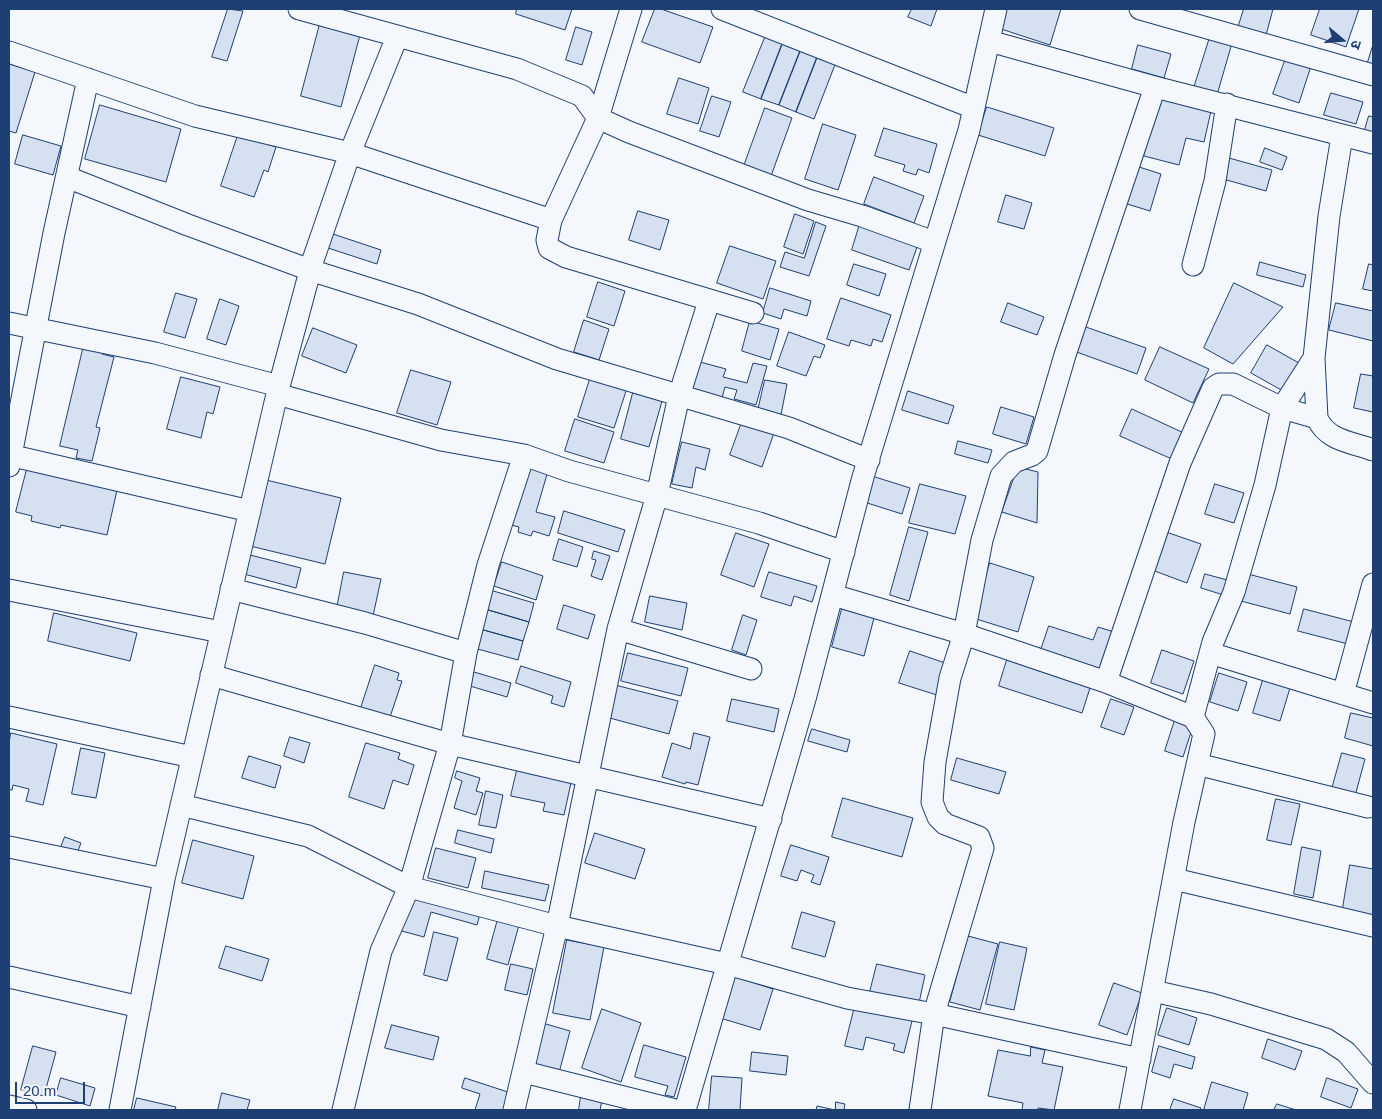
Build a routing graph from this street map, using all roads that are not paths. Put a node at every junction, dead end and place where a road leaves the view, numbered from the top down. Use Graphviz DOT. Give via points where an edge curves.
graph roads {
  1 [pos="299,9"];
  2 [pos="632,9"];
  3 [pos="722,9"];
  4 [pos="996,9"];
  5 [pos="1140,9"];
  6 [pos="397,37"];
  7 [pos="989,41"];
  8 [pos="9,52"];
  9 [pos="1373,75"];
  10 [pos="88,79"];
  11 [pos="1155,87"];
  12 [pos="1227,104"];
  13 [pos="974,108"];
  14 [pos="598,118"];
  15 [pos="1342,136"];
  16 [pos="1373,143"];
  17 [pos="350,153"];
  18 [pos="66,177"];
  19 [pos="551,220"];
  20 [pos="934,242"];
  21 [pos="1193,265"];
  22 [pos="310,270"];
  23 [pos="709,301"];
  24 [pos="753,313"];
  25 [pos="9,323"];
  26 [pos="35,330"];
  27 [pos="1314,358"];
  28 [pos="278,390"];
  29 [pos="678,396"];
  30 [pos="1282,408"];
  31 [pos="1316,418"];
  32 [pos="1373,450"];
  33 [pos="524,455"];
  34 [pos="10,459"];
  35 [pos="868,460"];
  36 [pos="656,495"];
  37 [pos="250,511"];
  38 [pos="844,552"];
  39 [pos="1373,584"];
  40 [pos="231,589"];
  41 [pos="9,590"];
  42 [pos="834,595"];
  43 [pos="618,629"];
  44 [pos="221,632"];
  45 [pos="964,634"];
  46 [pos="466,653"];
  47 [pos="1210,653"];
  48 [pos="751,669"];
  49 [pos="211,675"];
  50 [pos="1106,682"];
  51 [pos="1343,694"];
  52 [pos="1373,703"];
  53 [pos="9,717"];
  54 [pos="1193,717"];
  55 [pos="450,744"];
  56 [pos="192,757"];
  57 [pos="1197,764"];
  58 [pos="589,778"];
  59 [pos="181,805"];
  60 [pos="1368,807"];
  61 [pos="771,819"];
  62 [pos="9,847"];
  63 [pos="164,879"];
  64 [pos="1174,879"];
  65 [pos="409,887"];
  66 [pos="557,926"];
  67 [pos="1373,926"];
  68 [pos="727,964"];
  69 [pos="9,976"];
  70 [pos="1153,991"];
  71 [pos="140,1007"];
  72 [pos="934,1014"];
  73 [pos="1140,1059"];
  74 [pos="524,1072"];
  75 [pos="1373,1083"];
  76 [pos="9,1106"];
  77 [pos="26,1110"];
  78 [pos="120,1110"];
  79 [pos="343,1110"];
  80 [pos="514,1110"];
  81 [pos="675,1110"];
  82 [pos="685,1110"];
  83 [pos="920,1110"];
  84 [pos="1130,1110"];
  1 -- 6 [label="street"];
  2 -- 14 [label="street"];
  3 -- 13 [label="street"];
  4 -- 7 [label="street"];
  5 -- 9 [label="street"];
  6 -- 14 [label="street" via="517,69 570,89 582,96"];
  6 -- 17 [label="street"];
  7 -- 11 [label="street"];
  7 -- 13 [label="street"];
  8 -- 10 [label="street"];
  10 -- 17 [label="street" via="195,116"];
  10 -- 18 [label="street"];
  11 -- 12 [label="street"];
  11 -- 45 [label="street" via="1065,355 1037,451 1014,462 1001,476 982,540"];
  12 -- 15 [label="street"];
  12 -- 21 [label="street" via="1215,181"];
  13 -- 20 [label="street"];
  14 -- 19 [label="street"];
  14 -- 20 [label="street" via="808,200"];
  15 -- 16 [label="street"];
  15 -- 27 [label="street" via="1329,216"];
  17 -- 19 [label="street"];
  17 -- 22 [label="street"];
  18 -- 22 [label="street"];
  18 -- 26 [label="street"];
  19 -- 23 [label="street" via="546,240 549,248 556,252"];
  20 -- 35 [label="street"];
  22 -- 28 [label="street"];
  22 -- 29 [label="street" via="418,304 557,359"];
  23 -- 24 [label="street"];
  23 -- 29 [label="street"];
  25 -- 26 [label="street"];
  26 -- 28 [label="street" via="155,353"];
  26 -- 34 [label="street"];
  27 -- 30 [label="street"];
  27 -- 31 [label="street"];
  28 -- 33 [label="street" via="442,440"];
  28 -- 37 [label="street"];
  29 -- 35 [label="street" via="789,428"];
  29 -- 36 [label="street"];
  30 -- 31 [label="street"];
  30 -- 47 [label="street" via="1265,485 1234,592"];
  30 -- 50 [label="street" via="1233,384 1219,384 1213,388 1180,463"];
  31 -- 32 [label="street" via="1337,439"];
  33 -- 36 [label="street" via="569,472"];
  33 -- 46 [label="street" via="488,564"];
  34 -- 37 [label="street"];
  35 -- 38 [label="street"];
  36 -- 38 [label="street" via="759,523"];
  36 -- 43 [label="street"];
  37 -- 40 [label="street"];
  38 -- 42 [label="street"];
  39 -- 51 [label="street"];
  40 -- 44 [label="street"];
  40 -- 46 [label="street"];
  41 -- 44 [label="street"];
  42 -- 45 [label="street"];
  42 -- 61 [label="street"];
  43 -- 48 [label="street"];
  43 -- 58 [label="street"];
  44 -- 49 [label="street"];
  45 -- 50 [label="street"];
  45 -- 72 [label="street" via="950,678 935,762 932,802 944,824 978,837 983,848"];
  46 -- 55 [label="street"];
  47 -- 51 [label="street"];
  47 -- 54 [label="street"];
  49 -- 55 [label="street"];
  49 -- 56 [label="street"];
  50 -- 54 [label="street"];
  51 -- 52 [label="street"];
  53 -- 56 [label="street"];
  54 -- 57 [label="street" via="1204,734"];
  55 -- 58 [label="street"];
  55 -- 65 [label="street"];
  56 -- 59 [label="street"];
  57 -- 60 [label="street"];
  57 -- 64 [label="street"];
  58 -- 61 [label="street"];
  58 -- 66 [label="street"];
  59 -- 63 [label="street"];
  59 -- 65 [label="street" via="308,836"];
  61 -- 68 [label="street"];
  62 -- 63 [label="street"];
  63 -- 71 [label="street"];
  64 -- 67 [label="street"];
  64 -- 70 [label="street"];
  65 -- 66 [label="street"];
  65 -- 79 [label="street" via="381,951"];
  66 -- 68 [label="street"];
  66 -- 74 [label="street"];
  68 -- 72 [label="street" via="847,998"];
  68 -- 82 [label="street"];
  69 -- 71 [label="street"];
  70 -- 73 [label="street"];
  70 -- 75 [label="street" via="1326,1039 1346,1052"];
  71 -- 78 [label="street"];
  72 -- 73 [label="street"];
  72 -- 83 [label="street"];
  73 -- 84 [label="street"];
  74 -- 80 [label="street"];
  74 -- 81 [label="street"];
  76 -- 77 [label="street"];
}
